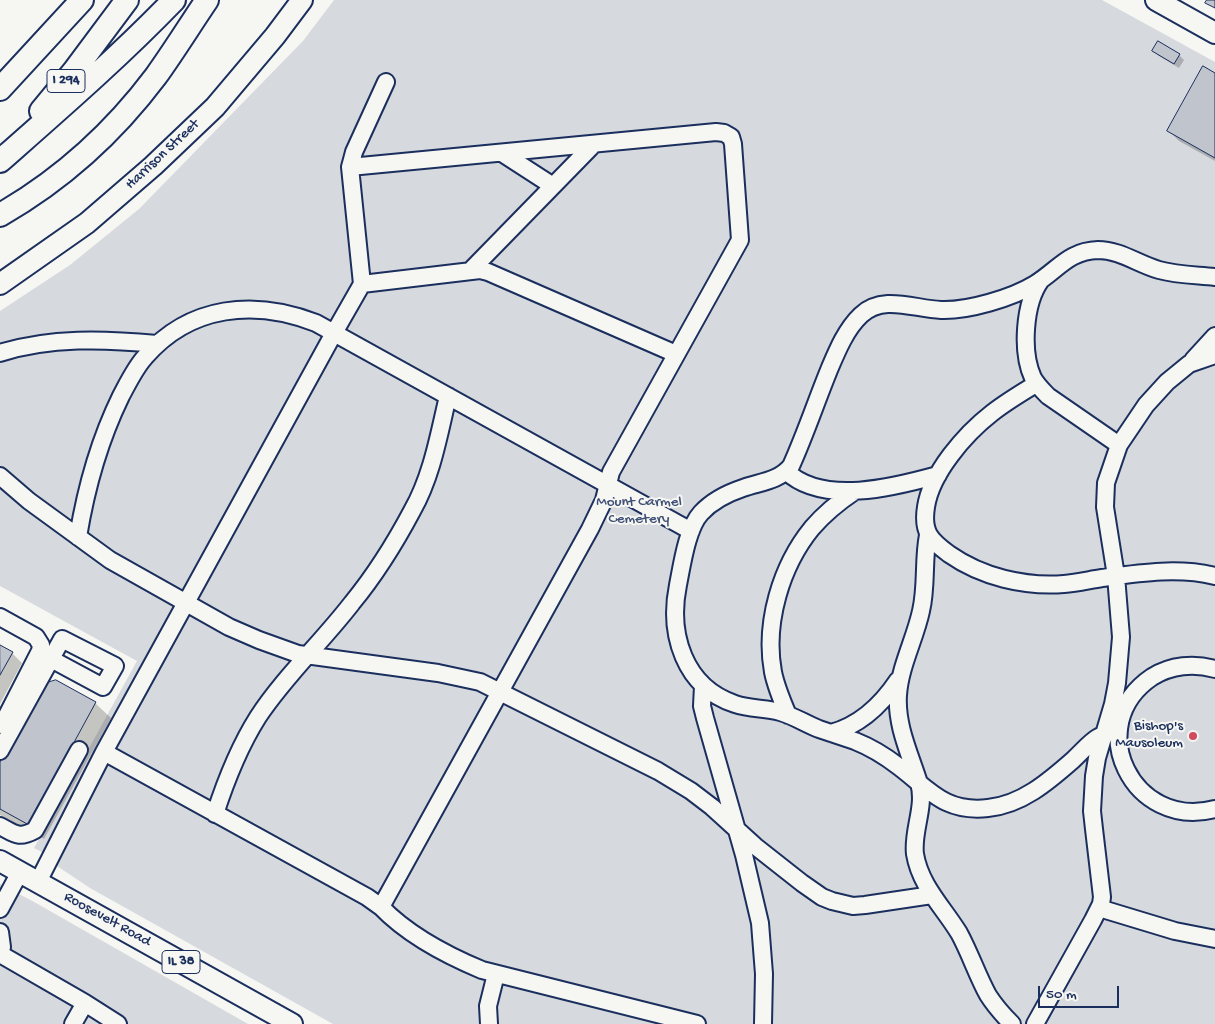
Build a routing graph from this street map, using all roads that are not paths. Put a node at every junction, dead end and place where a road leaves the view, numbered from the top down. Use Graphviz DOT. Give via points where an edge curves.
graph roads {
  1 [pos="82,0"];
  2 [pos="127,0"];
  3 [pos="162,0"];
  4 [pos="174,0"];
  5 [pos="208,0"];
  6 [pos="302,0"];
  7 [pos="1168,3"];
  8 [pos="1215,33"];
  9 [pos="112,61"];
  10 [pos="386,82"];
  11 [pos="0,89"];
  12 [pos="593,145"];
  13 [pos="502,153"];
  14 [pos="0,160"];
  15 [pos="350,167"];
  16 [pos="553,186"];
  17 [pos="0,215"];
  18 [pos="471,270"];
  19 [pos="1215,277"];
  20 [pos="1040,280"];
  21 [pos="0,284"];
  22 [pos="362,284"];
  23 [pos="334,333"];
  24 [pos="1215,336"];
  25 [pos="157,344"];
  26 [pos="0,354"];
  27 [pos="676,354"];
  28 [pos="1215,355"];
  29 [pos="1189,364"];
  30 [pos="1036,384"];
  31 [pos="448,396"];
  32 [pos="1119,445"];
  33 [pos="786,471"];
  34 [pos="938,475"];
  35 [pos="0,476"];
  36 [pos="607,484"];
  37 [pos="855,491"];
  38 [pos="691,531"];
  39 [pos="928,536"];
  40 [pos="78,537"];
  41 [pos="1116,576"];
  42 [pos="1215,576"];
  43 [pos="185,603"];
  44 [pos="0,617"];
  45 [pos="308,654"];
  46 [pos="51,659"];
  47 [pos="1215,668"];
  48 [pos="900,678"];
  49 [pos="703,686"];
  50 [pos="501,692"];
  51 [pos="788,715"];
  52 [pos="0,730"];
  53 [pos="1112,731"];
  54 [pos="831,732"];
  55 [pos="79,750"];
  56 [pos="0,751"];
  57 [pos="104,752"];
  58 [pos="919,783"];
  59 [pos="1215,809"];
  60 [pos="215,814"];
  61 [pos="0,826"];
  62 [pos="736,828"];
  63 [pos="0,861"];
  64 [pos="20,872"];
  65 [pos="38,882"];
  66 [pos="932,895"];
  67 [pos="380,907"];
  68 [pos="1099,908"];
  69 [pos="0,909"];
  70 [pos="0,932"];
  71 [pos="1215,939"];
  72 [pos="0,954"];
  73 [pos="496,974"];
  74 [pos="86,1003"];
  75 [pos="73,1024"];
  76 [pos="118,1024"];
  77 [pos="292,1024"];
  78 [pos="489,1024"];
  79 [pos="696,1024"];
  80 [pos="763,1024"];
  81 [pos="1012,1024"];
  82 [pos="1035,1024"];
  1 -- 11 [label="highway, I 294"];
  2 -- 14 [label="highway, I 294" via="74,71"];
  3 -- 9 [label="highway"];
  4 -- 9 [label="highway"];
  5 -- 17 [label="highway" via="156,76 105,136 43,188"];
  6 -- 21 [label="main road, Harrison Street" via="215,107 153,166 87,223"];
  7 -- 8 [label="main road"];
  9 -- 14 [label="highway"];
  10 -- 15 [label="lane"];
  12 -- 13 [label="lane"];
  12 -- 16 [label="lane"];
  12 -- 27 [label="lane" via="716,132 728,134 732,140 740,240"];
  13 -- 15 [label="lane"];
  13 -- 16 [label="lane"];
  15 -- 22 [label="lane"];
  16 -- 18 [label="lane"];
  18 -- 22 [label="lane"];
  18 -- 27 [label="lane" via="488,272"];
  19 -- 20 [label="lane" via="1166,272 1100,250 1073,256"];
  20 -- 30 [label="lane" via="1031,299 1026,329 1028,358"];
  20 -- 33 [label="lane" via="988,302 963,308 941,310 890,304 866,310 843,340"];
  22 -- 23 [label="lane"];
  23 -- 25 [label="lane" via="286,312 232,309 199,318"];
  23 -- 31 [label="lane"];
  23 -- 43 [label="lane"];
  24 -- 29 [label="lane"];
  25 -- 26 [label="lane" via="71,341"];
  25 -- 40 [label="lane" via="143,358 112,414 89,482"];
  27 -- 36 [label="lane"];
  28 -- 29 [label="lane"];
  29 -- 32 [label="lane" via="1146,405"];
  30 -- 32 [label="lane" via="1048,396"];
  30 -- 34 [label="lane" via="1003,404 976,427"];
  31 -- 36 [label="lane"];
  31 -- 45 [label="lane" via="434,453 414,509 354,602"];
  32 -- 41 [label="lane" via="1105,494"];
  33 -- 37 [label="lane" via="799,481 818,488"];
  33 -- 38 [label="lane" via="715,501 700,513"];
  34 -- 37 [label="lane"];
  34 -- 39 [label="lane" via="926,508"];
  35 -- 40 [label="lane"];
  36 -- 38 [label="lane"];
  36 -- 50 [label="lane" via="598,515"];
  37 -- 51 [label="lane" via="813,528 797,550 783,582 773,620 772,660"];
  38 -- 49 [label="lane" via="677,591 675,626 680,646"];
  39 -- 41 [label="lane" via="968,566 1008,580 1058,584"];
  39 -- 48 [label="lane" via="922,611"];
  40 -- 43 [label="lane" via="110,560"];
  41 -- 42 [label="lane" via="1171,572"];
  41 -- 53 [label="lane" via="1121,622"];
  43 -- 45 [label="lane" via="259,640"];
  43 -- 57 [label="lane"];
  44 -- 52 [label="lane" via="36,637 41,645"];
  45 -- 50 [label="lane" via="460,677"];
  45 -- 60 [label="lane" via="268,702 249,732 230,771"];
  46 -- 56 [label="lane"];
  47 -- 53 [label="lane" via="1196,665 1174,667 1156,675 1134,694"];
  48 -- 54 [label="lane" via="866,716"];
  48 -- 58 [label="lane" via="900,726"];
  49 -- 51 [label="lane" via="734,703"];
  49 -- 62 [label="lane" via="702,706"];
  50 -- 62 [label="lane" via="675,781"];
  50 -- 67 [label="lane"];
  51 -- 54 [label="lane"];
  53 -- 58 [label="lane" via="1093,740 1046,782 1020,799 1001,806 976,809 956,806 935,797"];
  53 -- 59 [label="lane" via="1126,771 1145,795 1174,810 1196,813"];
  53 -- 68 [label="lane" via="1097,758 1093,803 1102,888"];
  54 -- 58 [label="lane" via="872,749"];
  55 -- 61 [label="lane" via="35,830 19,835"];
  57 -- 60 [label="lane"];
  57 -- 65 [label="lane"];
  58 -- 66 [label="lane" via="915,856"];
  60 -- 67 [label="lane"];
  62 -- 66 [label="lane" via="802,883 832,901 853,906"];
  62 -- 80 [label="lane" via="762,940"];
  63 -- 64 [label="main road, Roosevelt Road / IL 38"];
  64 -- 65 [label="main road, Roosevelt Road / IL 38"];
  64 -- 69 [label="lane"];
  65 -- 77 [label="main road, Roosevelt Road / IL 38"];
  66 -- 81 [label="lane" via="966,947 988,995"];
  67 -- 73 [label="lane" via="402,926 441,950"];
  68 -- 71 [label="lane" via="1174,931"];
  68 -- 82 [label="lane"];
  70 -- 72 [label="lane"];
  72 -- 74 [label="lane"];
  73 -- 78 [label="lane" via="488,1006"];
  73 -- 79 [label="lane"];
  74 -- 75 [label="lane"];
  74 -- 76 [label="lane"];
}
